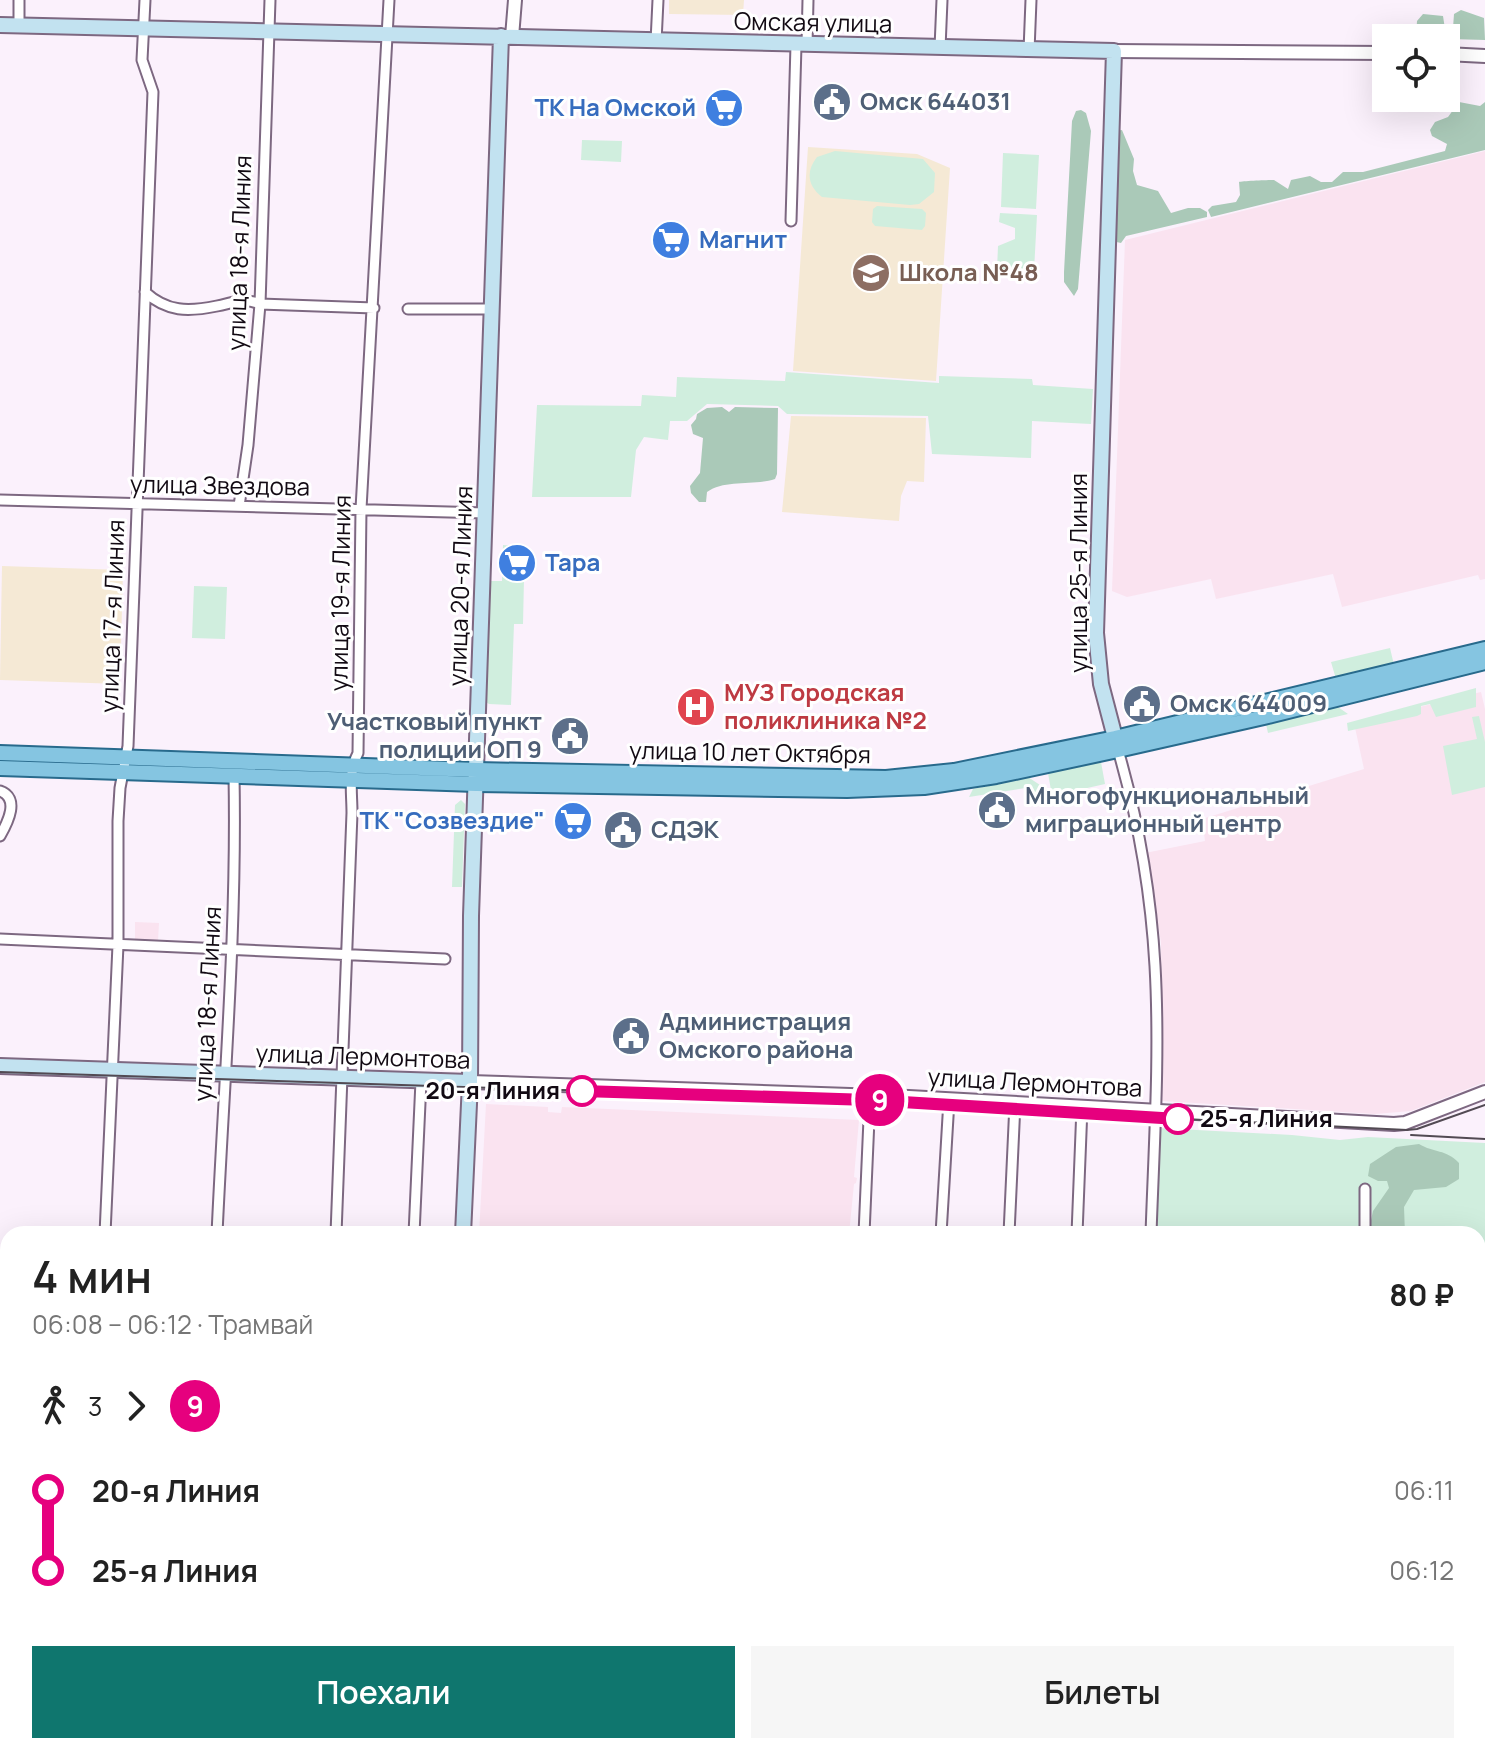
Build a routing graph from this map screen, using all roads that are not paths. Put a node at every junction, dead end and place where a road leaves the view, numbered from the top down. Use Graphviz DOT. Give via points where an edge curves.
graph roads {
  1 [pos="19,0"];
  2 [pos="145,0"];
  3 [pos="270,0"];
  4 [pos="389,0"];
  5 [pos="515,0"];
  6 [pos="658,0"];
  7 [pos="808,0"];
  8 [pos="942,0"];
  9 [pos="1031,0"];
  10 [pos="0,25"];
  11 [pos="19,25"];
  12 [pos="142,27"];
  13 [pos="269,29"];
  14 [pos="388,32"];
  15 [pos="507,36"];
  16 [pos="656,42"];
  17 [pos="802,45"];
  18 [pos="940,48"];
  19 [pos="1029,51"];
  20 [pos="1114,51"];
  21 [pos="1372,53"];
  22 [pos="1460,55"];
  23 [pos="1485,56"];
  24 [pos="791,221"];
  25 [pos="145,292"];
  26 [pos="260,304"];
  27 [pos="374,308"];
  28 [pos="408,309"];
  29 [pos="493,309"];
  30 [pos="0,500"];
  31 [pos="137,504"];
  32 [pos="239,506"];
  33 [pos="361,509"];
  34 [pos="486,513"];
  35 [pos="1485,649"];
  36 [pos="1485,662"];
  37 [pos="1116,744"];
  38 [pos="0,753"];
  39 [pos="126,764"];
  40 [pos="0,768"];
  41 [pos="351,772"];
  42 [pos="234,775"];
  43 [pos="477,777"];
  44 [pos="0,791"];
  45 [pos="0,836"];
  46 [pos="0,939"];
  47 [pos="118,945"];
  48 [pos="230,951"];
  49 [pos="347,956"];
  50 [pos="445,959"];
  51 [pos="0,1066"];
  52 [pos="111,1070"];
  53 [pos="224,1074"];
  54 [pos="341,1078"];
  55 [pos="421,1081"];
  56 [pos="470,1082"];
  57 [pos="1485,1092"];
  58 [pos="870,1096"];
  59 [pos="949,1100"];
  60 [pos="1015,1103"];
  61 [pos="1082,1107"];
  62 [pos="1155,1112"];
  63 [pos="1365,1189"];
  64 [pos="105,1226"];
  65 [pos="217,1226"];
  66 [pos="336,1226"];
  67 [pos="414,1226"];
  68 [pos="463,1226"];
  69 [pos="864,1226"];
  70 [pos="941,1226"];
  71 [pos="1009,1226"];
  72 [pos="1077,1226"];
  73 [pos="1151,1226"];
  74 [pos="1365,1226"];
  1 -- 11 [label="street"];
  2 -- 12 [label="street, улица 17-я Линия"];
  3 -- 13 [label="street, улица 18-я Линия"];
  4 -- 14 [label="street, улица 19-я Линия"];
  5 -- 15 [label="street, улица 20-я Линия"];
  6 -- 16 [label="street"];
  7 -- 17 [label="street"];
  8 -- 18 [label="street"];
  9 -- 19 [label="street"];
  10 -- 11 [label="main road, Омская улица"];
  11 -- 12 [label="main road, Омская улица"];
  12 -- 13 [label="main road, Омская улица"];
  12 -- 25 [label="street, улица 17-я Линия" via="142,60 153,92"];
  13 -- 14 [label="main road, Омская улица"];
  13 -- 26 [label="street, улица 18-я Линия"];
  14 -- 15 [label="main road, Омская улица"];
  14 -- 27 [label="street, улица 19-я Линия"];
  15 -- 16 [label="main road, Омская улица"];
  15 -- 29 [label="main road, улица 20-я Линия"];
  16 -- 17 [label="main road, Омская улица"];
  17 -- 18 [label="main road, Омская улица"];
  17 -- 24 [label="street"];
  18 -- 19 [label="main road, Омская улица"];
  19 -- 20 [label="main road, Омская улица"];
  20 -- 21 [label="street, Омская улица"];
  20 -- 37 [label="main road, улица 25-я Линия" via="1096,633 1101,684"];
  22 -- 23 [label="street"];
  25 -- 26 [label="street" via="169,309 243,300"];
  25 -- 31 [label="street, улица 17-я Линия"];
  26 -- 27 [label="street"];
  26 -- 32 [label="street, улица 18-я Линия"];
  27 -- 33 [label="street, улица 19-я Линия"];
  28 -- 29 [label="street"];
  29 -- 34 [label="main road, улица 20-я Линия"];
  30 -- 31 [label="street, улица Звездова"];
  31 -- 32 [label="street, улица Звездова"];
  31 -- 39 [label="street, улица 17-я Линия"];
  32 -- 33 [label="street, улица Звездова"];
  33 -- 34 [label="street, улица Звездова"];
  33 -- 41 [label="street, улица 19-я Линия" via="358,753"];
  34 -- 43 [label="main road, улица 20-я Линия"];
  35 -- 37 [label="main road, улица 10 лет Октября"];
  36 -- 37 [label="main road, улица 10 лет Октября" via="1264,717"];
  37 -- 43 [label="main road, улица 10 лет Октября" via="996,776 888,789"];
  37 -- 62 [label="street, улица 25-я Линия" via="1138,838 1154,954"];
  38 -- 39 [label="main road, улица 10 лет Октября"];
  39 -- 40 [label="main road, улица 10 лет Октября"];
  39 -- 41 [label="main road, улица 10 лет Октября"];
  39 -- 42 [label="main road, улица 10 лет Октября"];
  39 -- 47 [label="street, улица 17-я Линия" via="118,821"];
  41 -- 42 [label="main road, улица 10 лет Октября"];
  41 -- 43 [label="main road, улица 10 лет Октября"];
  41 -- 49 [label="street, улица 19-я Линия"];
  42 -- 48 [label="street, улица 18-я Линия" via="236,865"];
  43 -- 56 [label="main road, улица 20-я Линия"];
  44 -- 45 [label="street" via="12,800"];
  46 -- 47 [label="street"];
  47 -- 48 [label="street"];
  47 -- 52 [label="street, улица 17-я Линия"];
  48 -- 49 [label="street"];
  48 -- 53 [label="street, улица 18-я Линия"];
  49 -- 50 [label="street"];
  49 -- 54 [label="street, улица 19-я Линия"];
  51 -- 52 [label="main road, улица Лермонтова"];
  52 -- 53 [label="main road, улица Лермонтова"];
  52 -- 64 [label="street, улица 17-я Линия"];
  53 -- 54 [label="main road, улица Лермонтова"];
  53 -- 65 [label="street, улица 18-я Линия"];
  54 -- 55 [label="main road, улица Лермонтова"];
  54 -- 66 [label="street, улица 19-я Линия"];
  55 -- 56 [label="main road, улица Лермонтова"];
  55 -- 67 [label="street"];
  56 -- 58 [label="street, улица Лермонтова"];
  56 -- 68 [label="main road, улица 20-я Линия"];
  57 -- 62 [label="street, улица Лермонтова" via="1394,1124"];
  58 -- 59 [label="street, улица Лермонтова"];
  58 -- 69 [label="street"];
  59 -- 60 [label="street, улица Лермонтова"];
  59 -- 70 [label="street"];
  60 -- 61 [label="street, улица Лермонтова"];
  60 -- 71 [label="street"];
  61 -- 62 [label="street, улица Лермонтова"];
  61 -- 72 [label="street"];
  62 -- 73 [label="street, улица 25-я Линия"];
  63 -- 74 [label="street"];
}
